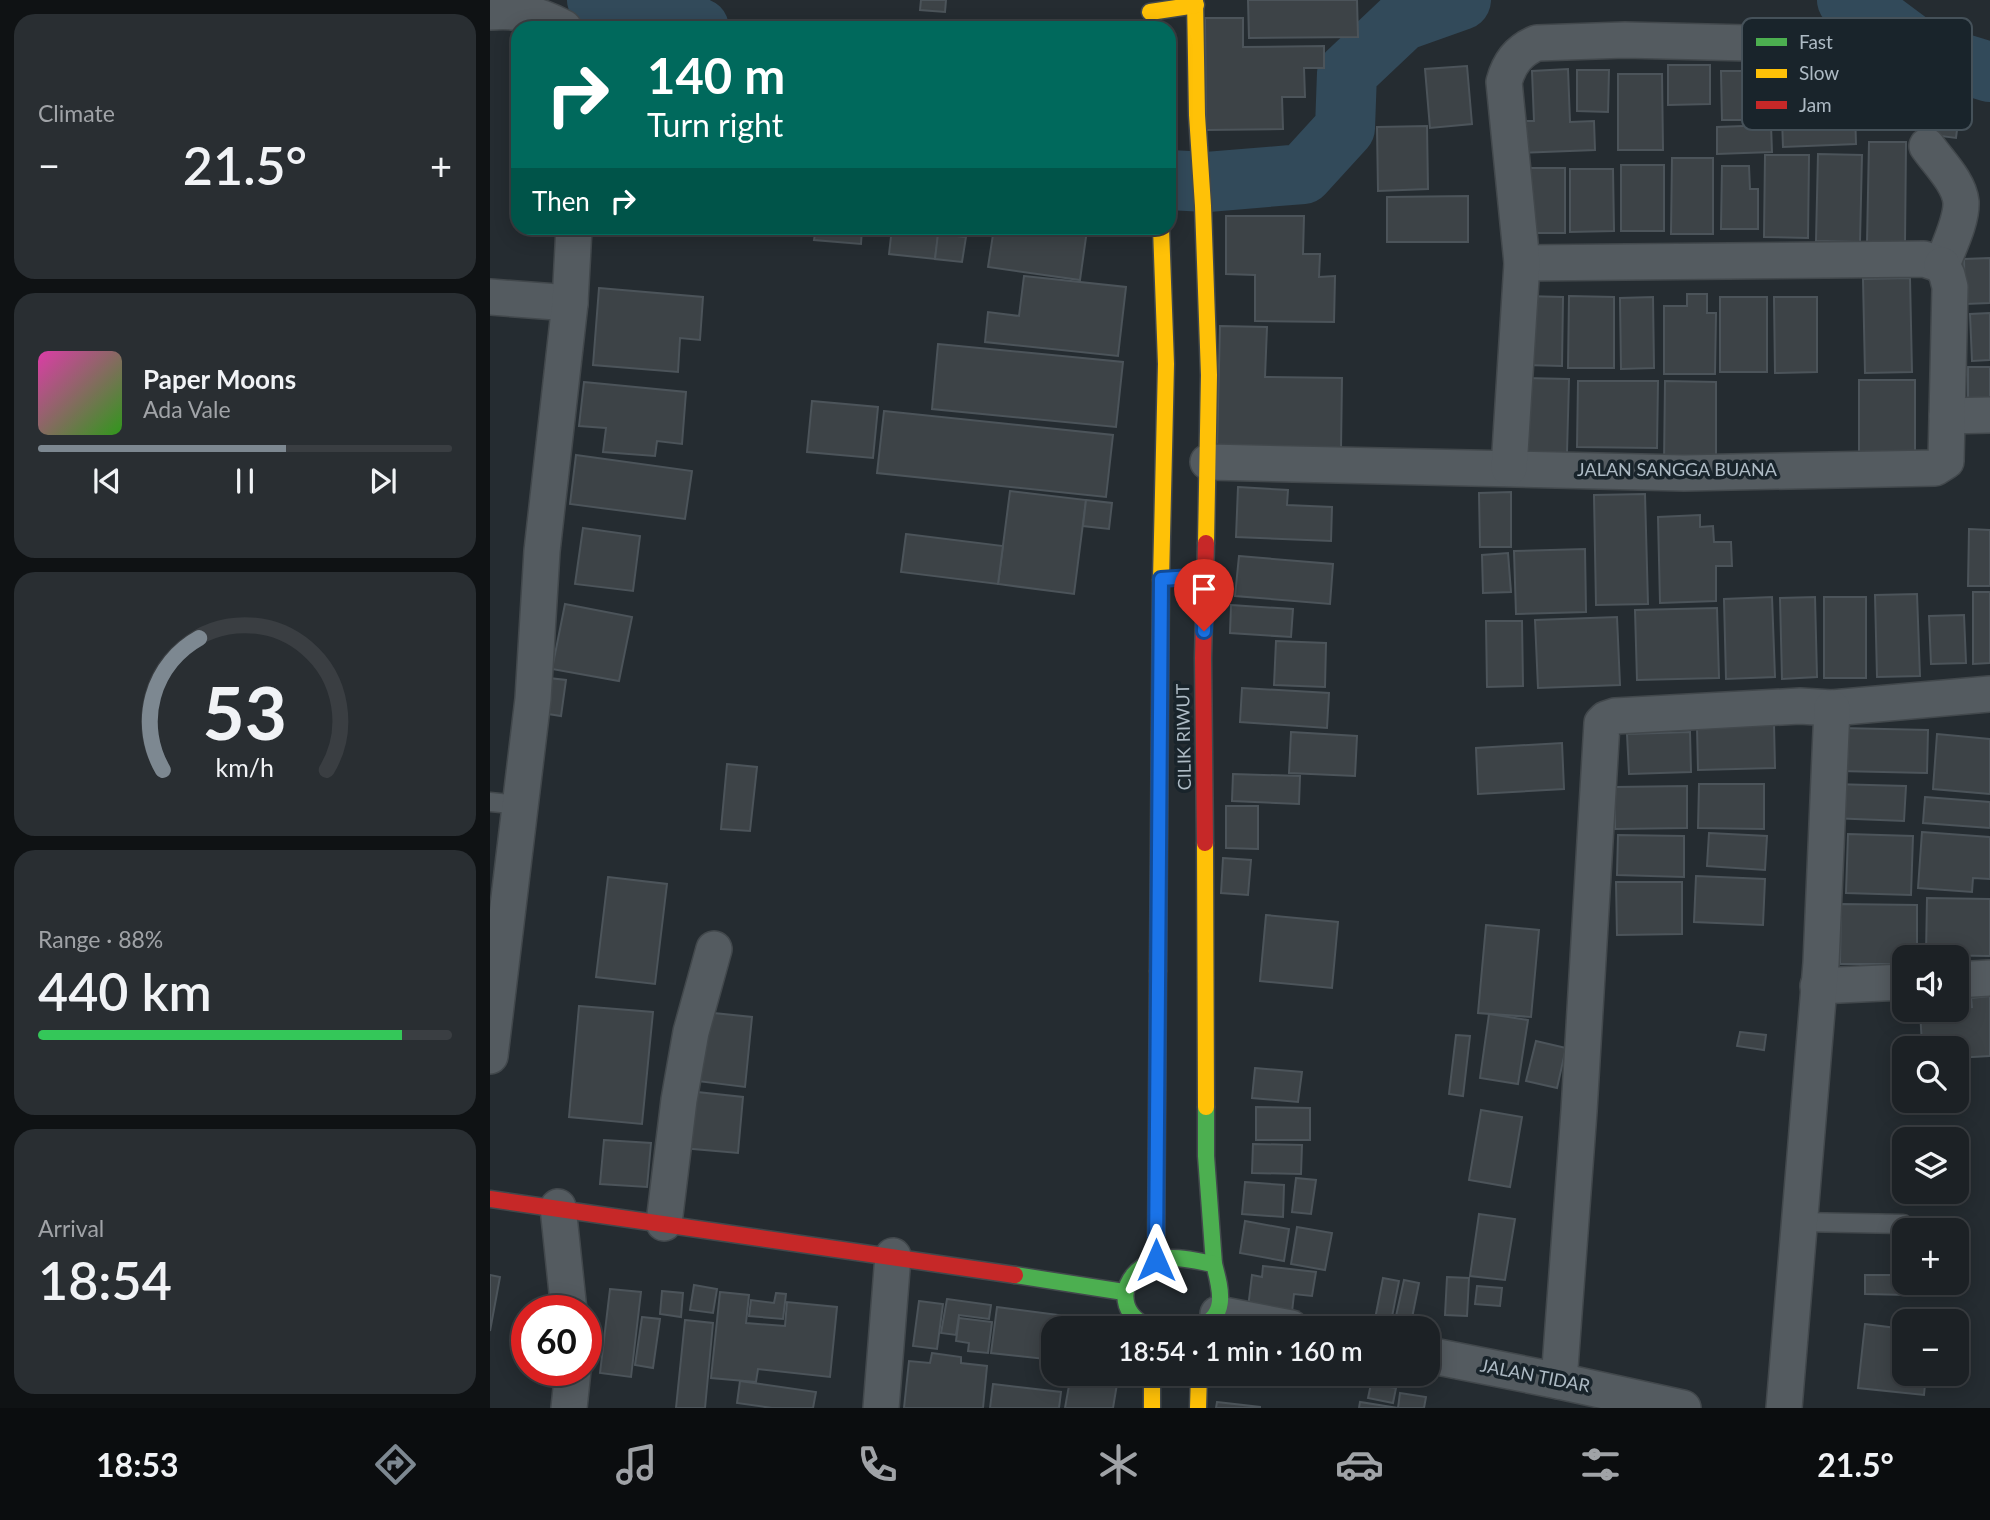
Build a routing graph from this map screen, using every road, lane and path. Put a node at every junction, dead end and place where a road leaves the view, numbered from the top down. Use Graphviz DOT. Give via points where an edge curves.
graph roads {
  1 [pos="1196,3"];
  2 [pos="490,12"];
  3 [pos="1150,13"];
  4 [pos="551,21"];
  5 [pos="1742,43"];
  6 [pos="1927,146"];
  7 [pos="574,235"];
  8 [pos="1155,235"];
  9 [pos="1522,263"];
  10 [pos="1942,265"];
  11 [pos="490,297"];
  12 [pos="570,303"];
  13 [pos="1990,415"];
  14 [pos="1947,416"];
  15 [pos="1208,462"];
  16 [pos="1509,468"];
  17 [pos="1990,694"];
  18 [pos="1832,708"];
  19 [pos="505,804"];
  20 [pos="714,949"];
  21 [pos="1990,978"];
  22 [pos="1969,979"];
  23 [pos="1892,983"];
  24 [pos="1818,986"];
  25 [pos="490,1056"];
  26 [pos="490,1199"];
  27 [pos="558,1207"];
  28 [pos="1800,1222"];
  29 [pos="664,1223"];
  30 [pos="1892,1224"];
  31 [pos="894,1256"];
  32 [pos="1156,1260"];
  33 [pos="1214,1264"];
  34 [pos="1124,1292"];
  35 [pos="567,1295"];
  36 [pos="1133,1316"];
  37 [pos="1208,1316"];
  38 [pos="1440,1357"];
  39 [pos="1559,1381"];
  40 [pos="571,1386"];
  41 [pos="1152,1386"];
  42 [pos="1199,1386"];
  43 [pos="1678,1407"];
  44 [pos="569,1408"];
  45 [pos="881,1408"];
  46 [pos="1152,1408"];
  47 [pos="1198,1408"];
  48 [pos="1784,1408"];
  1 -- 3 [label="main road"];
  1 -- 15 [label="main road, CILIK RIWUT"];
  2 -- 4 [label="street" via="516,11"];
  5 -- 9 [label="street" via="1625,40 1537,43 1525,48 1508,68 1504,82"];
  6 -- 10 [label="street" via="1955,184 1961,202"];
  7 -- 12 [label="street"];
  8 -- 32 [label="main road, CILIK RIWUT" via="1166,365 1167,579"];
  9 -- 10 [label="street" via="1924,259"];
  9 -- 16 [label="street"];
  10 -- 14 [label="street, JALAN SANGGA BUANA" via="1950,287"];
  11 -- 12 [label="street"];
  12 -- 19 [label="street" via="542,551 533,699"];
  13 -- 14 [label="street"];
  14 -- 16 [label="street, JALAN SANGGA BUANA" via="1946,461 1935,468 1684,473"];
  15 -- 16 [label="street, JALAN SANGGA BUANA"];
  15 -- 33 [label="main road, CILIK RIWUT" via="1200,576 1206,1156"];
  17 -- 18 [label="street"];
  18 -- 24 [label="street"];
  18 -- 39 [label="street" via="1615,716 1602,723"];
  19 -- 25 [label="street"];
  20 -- 29 [label="street" via="691,1032"];
  21 -- 22 [label="street"];
  23 -- 24 [label="street"];
  24 -- 28 [label="street"];
  26 -- 27 [label="main road"];
  27 -- 29 [label="main road"];
  27 -- 35 [label="street"];
  28 -- 30 [label="lane"];
  28 -- 48 [label="street"];
  29 -- 31 [label="main road"];
  31 -- 34 [label="main road"];
  31 -- 45 [label="street"];
  32 -- 33 [label="main road"];
  32 -- 34 [label="main road" via="1133,1274"];
  33 -- 37 [label="main road, CILIK RIWUT" via="1222,1295"];
  34 -- 36 [label="main road"];
  38 -- 39 [label="street, JALAN TIDAR"];
  39 -- 43 [label="street, JALAN TIDAR"];
  40 -- 44 [label="street"];
  41 -- 46 [label="main road"];
  42 -- 47 [label="main road"];
}
